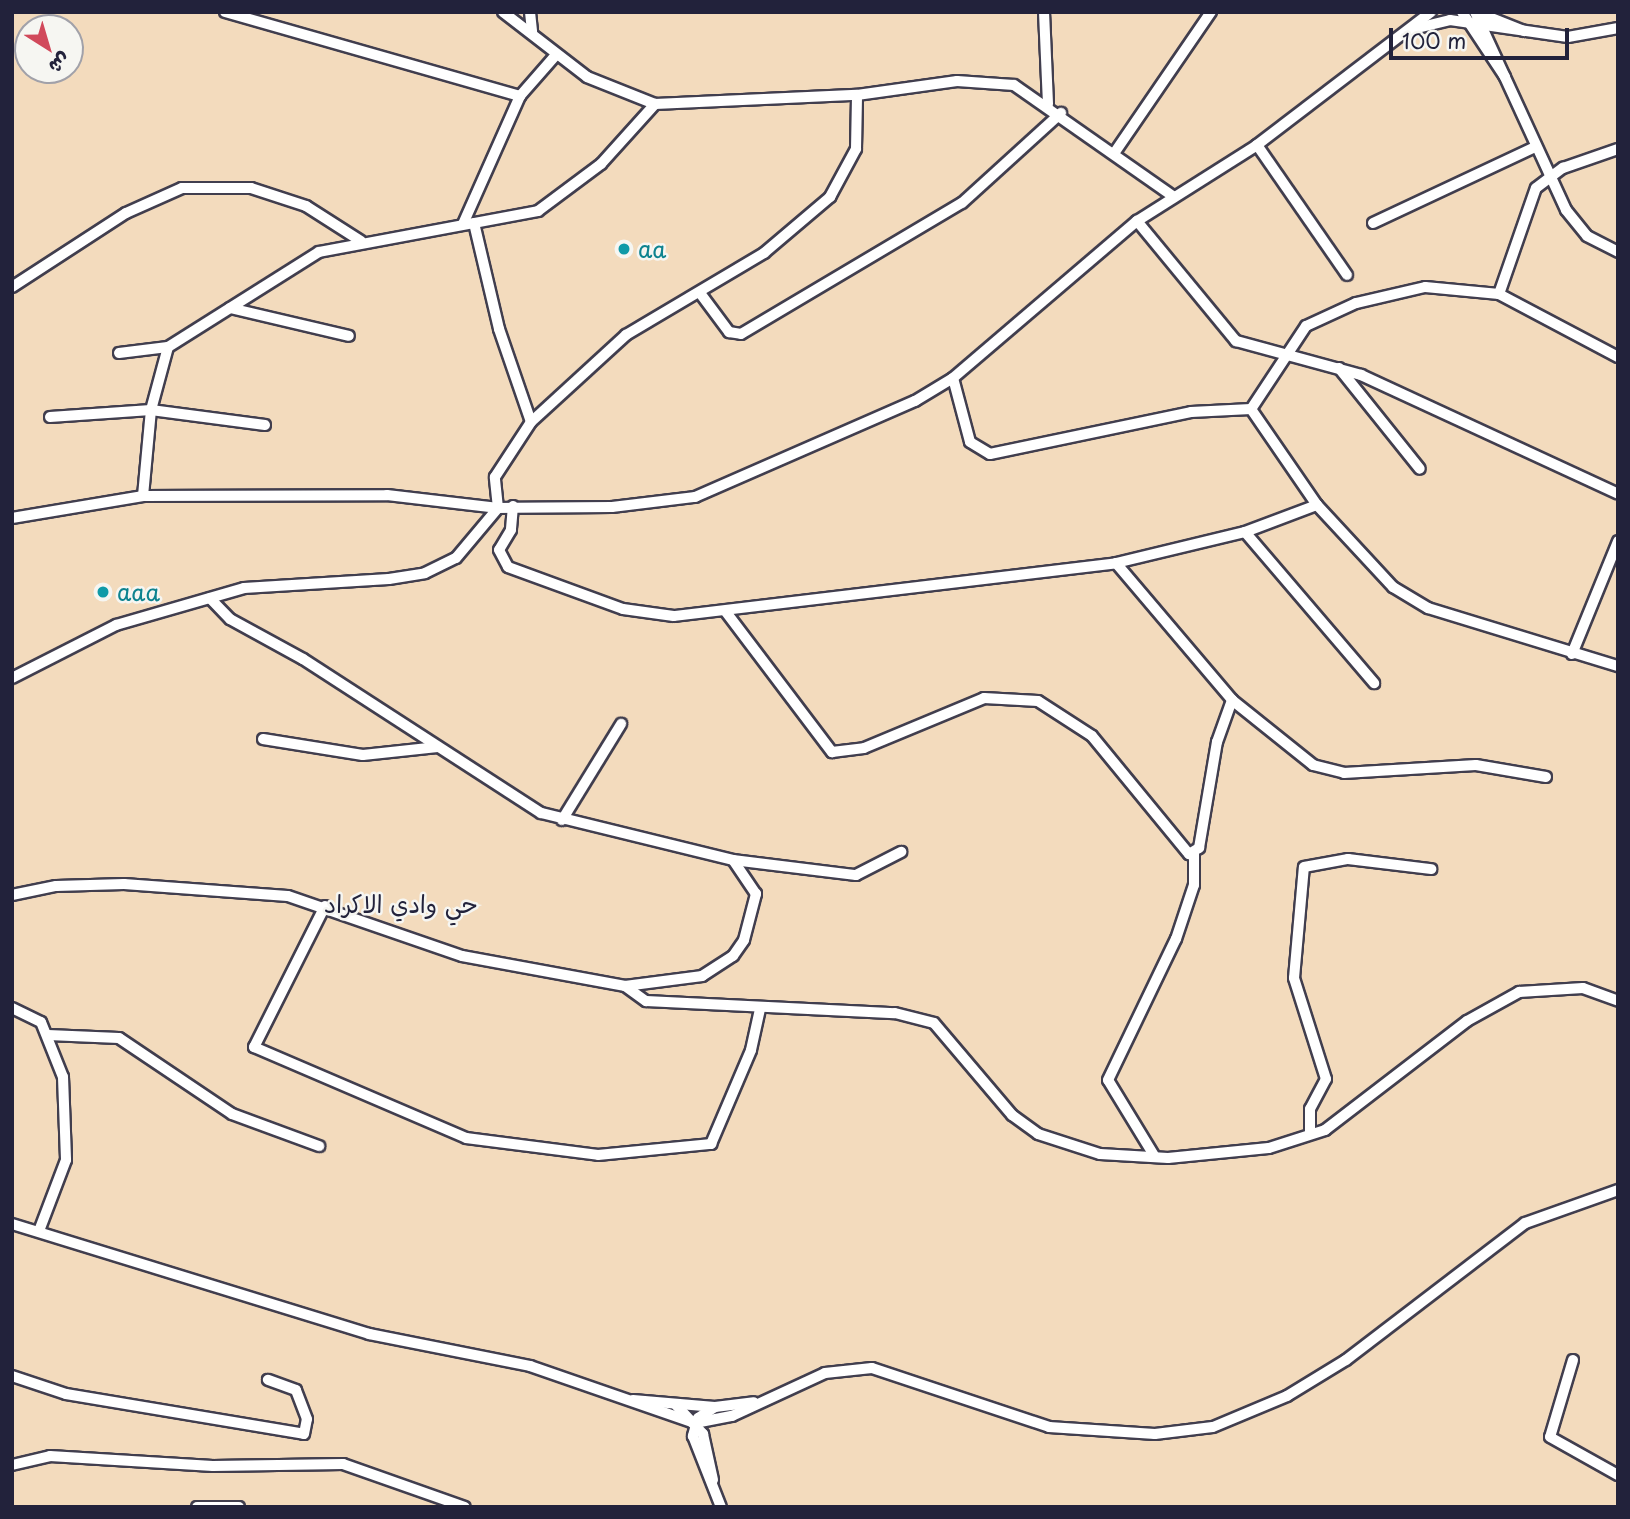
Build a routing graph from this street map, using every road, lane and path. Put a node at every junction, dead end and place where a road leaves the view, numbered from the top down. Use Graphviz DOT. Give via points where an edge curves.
graph roads {
  1 [pos="225,12"];
  2 [pos="503,12"];
  3 [pos="530,12"];
  4 [pos="1044,12"];
  5 [pos="1211,12"];
  6 [pos="1431,12"];
  7 [pos="1462,12"];
  8 [pos="1476,12"];
  9 [pos="1468,22"];
  10 [pos="1484,27"];
  11 [pos="1618,28"];
  12 [pos="532,32"];
  13 [pos="1402,33"];
  14 [pos="1531,34"];
  15 [pos="555,56"];
  16 [pos="1510,83"];
  17 [pos="857,94"];
  18 [pos="520,96"];
  19 [pos="655,104"];
  20 [pos="1048,104"];
  21 [pos="1061,113"];
  22 [pos="1257,145"];
  23 [pos="1535,147"];
  24 [pos="1618,149"];
  25 [pos="1115,152"];
  26 [pos="1549,175"];
  27 [pos="1174,197"];
  28 [pos="1137,221"];
  29 [pos="1373,223"];
  30 [pos="469,224"];
  31 [pos="361,241"];
  32 [pos="1615,252"];
  33 [pos="1618,263"];
  34 [pos="1347,275"];
  35 [pos="12,287"];
  36 [pos="700,293"];
  37 [pos="1499,295"];
  38 [pos="230,308"];
  39 [pos="349,336"];
  40 [pos="168,347"];
  41 [pos="1285,352"];
  42 [pos="119,353"];
  43 [pos="1618,357"];
  44 [pos="1339,367"];
  45 [pos="953,378"];
  46 [pos="1251,409"];
  47 [pos="151,410"];
  48 [pos="50,417"];
  49 [pos="531,422"];
  50 [pos="265,425"];
  51 [pos="1420,469"];
  52 [pos="1618,494"];
  53 [pos="143,496"];
  54 [pos="1317,505"];
  55 [pos="513,506"];
  56 [pos="498,508"];
  57 [pos="12,518"];
  58 [pos="1245,532"];
  59 [pos="1618,541"];
  60 [pos="1116,563"];
  61 [pos="210,598"];
  62 [pos="726,612"];
  63 [pos="1572,654"];
  64 [pos="1618,666"];
  65 [pos="12,678"];
  66 [pos="1374,683"];
  67 [pos="1232,700"];
  68 [pos="621,724"];
  69 [pos="263,739"];
  70 [pos="438,747"];
  71 [pos="1546,777"];
  72 [pos="562,820"];
  73 [pos="901,852"];
  74 [pos="1194,853"];
  75 [pos="733,860"];
  76 [pos="1431,869"];
  77 [pos="12,895"];
  78 [pos="325,906"];
  79 [pos="625,986"];
  80 [pos="1618,1001"];
  81 [pos="12,1009"];
  82 [pos="760,1009"];
  83 [pos="48,1035"];
  84 [pos="1310,1135"];
  85 [pos="318,1146"];
  86 [pos="1155,1157"];
  87 [pos="1618,1190"];
  88 [pos="12,1224"];
  89 [pos="39,1231"];
  90 [pos="1573,1360"];
  91 [pos="12,1376"];
  92 [pos="268,1380"];
  93 [pos="623,1399"];
  94 [pos="755,1402"];
  95 [pos="677,1405"];
  96 [pos="715,1407"];
  97 [pos="695,1423"];
  98 [pos="12,1465"];
  99 [pos="1618,1475"];
  100 [pos="197,1507"];
  101 [pos="239,1507"];
  102 [pos="465,1507"];
  103 [pos="721,1507"];
  1 -- 18 [label="street"];
  2 -- 12 [label="street"];
  3 -- 12 [label="street"];
  4 -- 20 [label="street"];
  5 -- 25 [label="street"];
  6 -- 13 [label="street"];
  7 -- 9 [label="street"];
  8 -- 10 [label="street"];
  8 -- 14 [label="street"];
  9 -- 10 [label="street"];
  9 -- 13 [label="street" via="1435,21"];
  9 -- 16 [label="street"];
  10 -- 14 [label="street"];
  10 -- 16 [label="street"];
  11 -- 14 [label="street"];
  12 -- 15 [label="street"];
  13 -- 22 [label="street"];
  15 -- 18 [label="street"];
  15 -- 19 [label="street" via="587,78"];
  16 -- 23 [label="street"];
  17 -- 19 [label="street"];
  17 -- 20 [label="street" via="998,81"];
  17 -- 36 [label="street" via="856,149 830,197 785,238"];
  18 -- 30 [label="street"];
  19 -- 30 [label="street" via="601,164 538,211"];
  20 -- 21 [label="street"];
  21 -- 25 [label="street"];
  21 -- 36 [label="street" via="962,203 741,334 729,332"];
  22 -- 27 [label="street"];
  22 -- 34 [label="street"];
  23 -- 26 [label="street"];
  23 -- 29 [label="street"];
  24 -- 26 [label="street"];
  25 -- 27 [label="street"];
  26 -- 32 [label="street" via="1578,227"];
  26 -- 37 [label="street" via="1527,205"];
  27 -- 28 [label="street"];
  28 -- 41 [label="street" via="1236,341"];
  28 -- 45 [label="street"];
  30 -- 31 [label="street"];
  30 -- 49 [label="street"];
  31 -- 35 [label="street" via="306,206 251,188 182,188 125,213"];
  31 -- 38 [label="street" via="319,252"];
  32 -- 33 [label="street"];
  36 -- 49 [label="street" via="626,335"];
  37 -- 41 [label="street" via="1444,286 1376,297 1316,320"];
  37 -- 43 [label="street"];
  38 -- 39 [label="street"];
  38 -- 40 [label="street"];
  40 -- 42 [label="street"];
  40 -- 47 [label="street"];
  41 -- 44 [label="street"];
  41 -- 46 [label="street"];
  44 -- 51 [label="street"];
  44 -- 52 [label="street"];
  45 -- 46 [label="street" via="970,442 990,454 1191,412"];
  45 -- 55 [label="street" via="915,401 695,497 612,507"];
  46 -- 54 [label="street"];
  47 -- 48 [label="street"];
  47 -- 50 [label="street"];
  47 -- 53 [label="street"];
  49 -- 56 [label="street" via="495,477"];
  53 -- 56 [label="street" via="387,495"];
  53 -- 57 [label="street"];
  54 -- 58 [label="street"];
  54 -- 63 [label="street" via="1410,599"];
  55 -- 56 [label="street"];
  55 -- 62 [label="street" via="499,550 508,567 623,609 674,616"];
  56 -- 61 [label="street" via="464,551 425,573 261,584"];
  58 -- 60 [label="street"];
  58 -- 66 [label="street"];
  59 -- 63 [label="street"];
  60 -- 62 [label="street"];
  60 -- 67 [label="street"];
  61 -- 65 [label="street" via="116,625"];
  61 -- 70 [label="street" via="230,619"];
  62 -- 74 [label="street" via="811,733 837,755 984,698 1038,701 1091,736 1182,847"];
  63 -- 64 [label="street"];
  67 -- 71 [label="street" via="1304,760 1331,771 1476,765"];
  67 -- 74 [label="street"];
  68 -- 72 [label="street"];
  69 -- 70 [label="street" via="363,755"];
  70 -- 72 [label="street"];
  72 -- 75 [label="street" via="631,831"];
  73 -- 75 [label="street" via="856,875"];
  74 -- 86 [label="street" via="1194,885 1176,939 1108,1080"];
  75 -- 79 [label="street" via="754,887 757,907 733,956 702,976"];
  76 -- 84 [label="street" via="1348,859 1304,867 1294,978 1326,1079 1310,1109"];
  77 -- 78 [label="street" via="56,886 124,884 243,889"];
  78 -- 79 [label="street" via="462,956"];
  78 -- 82 [label="street" via="254,1047 466,1138 598,1155 711,1144 751,1050"];
  79 -- 82 [label="street" via="646,1001"];
  80 -- 84 [label="street" via="1583,988 1519,992 1478,1014 1375,1094"];
  81 -- 83 [label="street" via="35,1017"];
  82 -- 86 [label="street" via="895,1013 934,1023 1026,1127 1083,1150"];
  83 -- 85 [label="street" via="118,1038 232,1114"];
  83 -- 89 [label="street" via="64,1077 66,1160"];
  84 -- 86 [label="street" via="1214,1156"];
  87 -- 94 [label="street" via="1525,1223 1325,1374 1245,1416 1202,1429 1126,1434 1049,1427 872,1368 825,1373"];
  88 -- 89 [label="street"];
  89 -- 93 [label="street" via="276,1308 530,1366"];
  90 -- 99 [label="street" via="1550,1437"];
  91 -- 92 [label="street" via="66,1394 304,1434 307,1419 296,1390"];
  93 -- 95 [label="street"];
  93 -- 97 [label="street"];
  94 -- 96 [label="street"];
  94 -- 97 [label="street" via="732,1416"];
  95 -- 96 [label="street"];
  95 -- 97 [label="street"];
  96 -- 97 [label="street"];
  97 -- 103 [label="street" via="694,1444"];
  98 -- 102 [label="street" via="50,1456 213,1466 343,1464"];
  100 -- 101 [label="street"];
}
